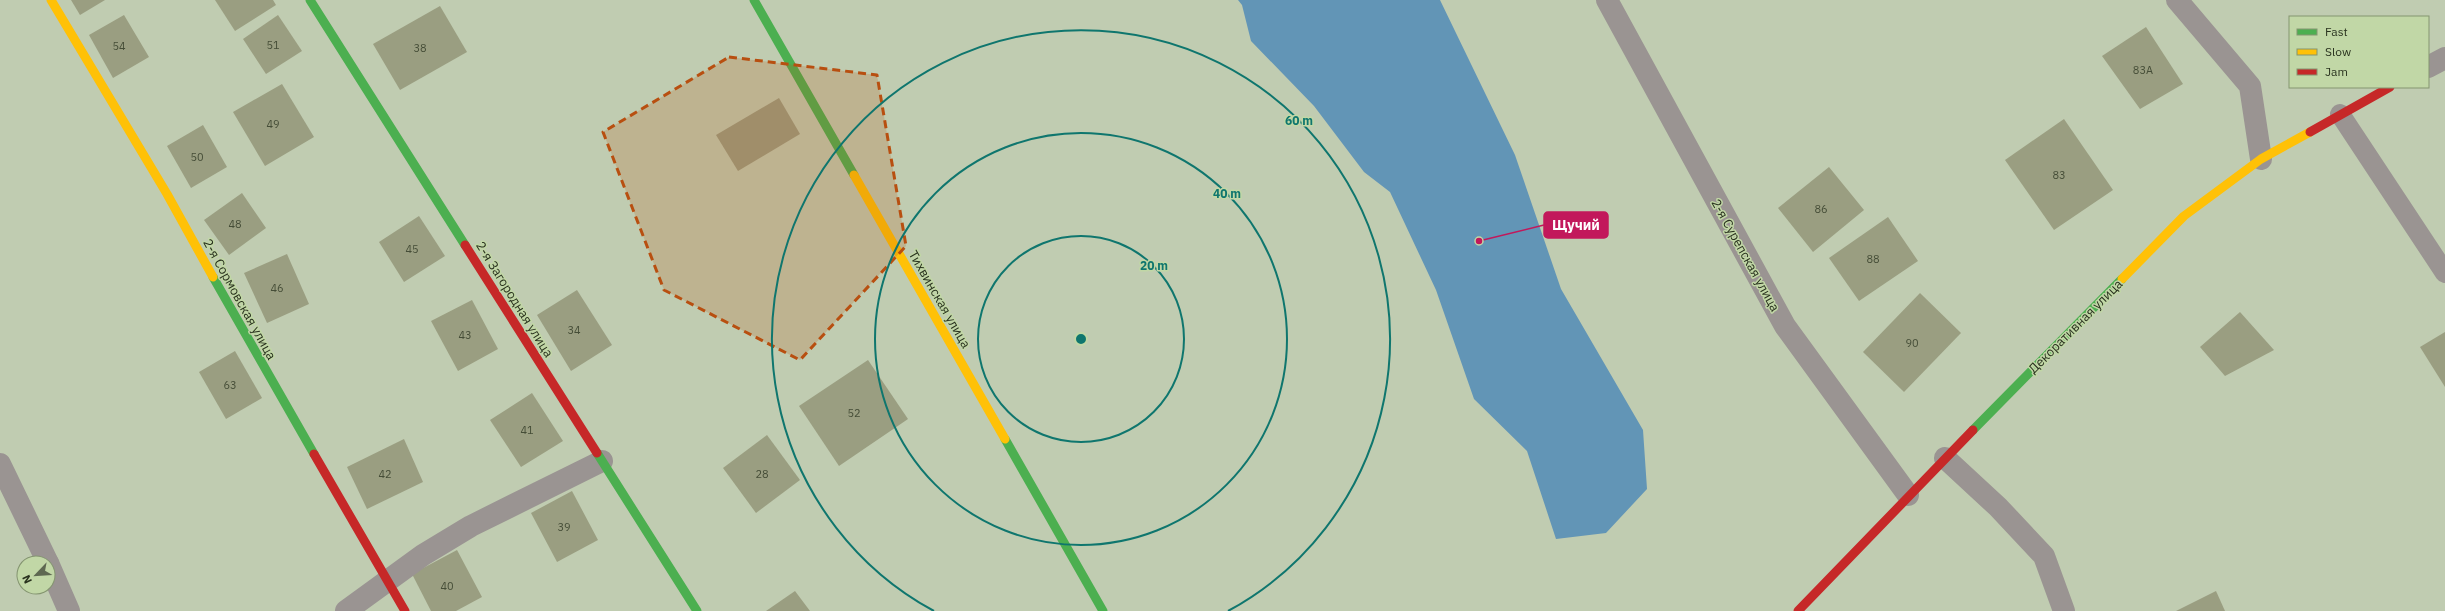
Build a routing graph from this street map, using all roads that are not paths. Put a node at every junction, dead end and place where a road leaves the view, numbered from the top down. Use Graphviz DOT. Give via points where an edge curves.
graph roads {
  1 [pos="52,0"];
  2 [pos="310,0"];
  3 [pos="754,0"];
  4 [pos="1606,0"];
  5 [pos="2177,0"];
  6 [pos="2445,58"];
  7 [pos="2429,66"];
  8 [pos="2388,88"];
  9 [pos="2340,114"];
  10 [pos="2261,159"];
  11 [pos="2445,273"];
  12 [pos="1945,458"];
  13 [pos="602,461"];
  14 [pos="0,464"];
  15 [pos="1908,495"];
  16 [pos="44,555"];
  17 [pos="56,581"];
  18 [pos="389,581"];
  19 [pos="69,611"];
  20 [pos="346,611"];
  21 [pos="405,611"];
  22 [pos="697,611"];
  23 [pos="1103,611"];
  24 [pos="1798,611"];
  25 [pos="2064,611"];
  1 -- 18 [label="street, 2-я Сормовская улица" via="167,194 292,417"];
  2 -- 13 [label="street, 2-я Загородная улица"];
  3 -- 23 [label="street, Тихвинская улица"];
  4 -- 15 [label="street, 2-я Сурепская улица" via="1785,326"];
  5 -- 10 [label="street" via="2250,86"];
  6 -- 7 [label="street"];
  8 -- 9 [label="street, Декоративная улица"];
  9 -- 10 [label="street, Декоративная улица"];
  9 -- 11 [label="lane"];
  10 -- 12 [label="street, Декоративная улица" via="2184,216"];
  12 -- 15 [label="street, Декоративная улица"];
  12 -- 25 [label="street" via="1998,507 2044,556"];
  13 -- 18 [label="street" via="471,526 423,555"];
  13 -- 22 [label="street, 2-я Загородная улица"];
  14 -- 16 [label="street"];
  15 -- 24 [label="street, Декоративная улица"];
  17 -- 19 [label="street"];
  18 -- 20 [label="street"];
  18 -- 21 [label="street, 2-я Сормовская улица"];
}
